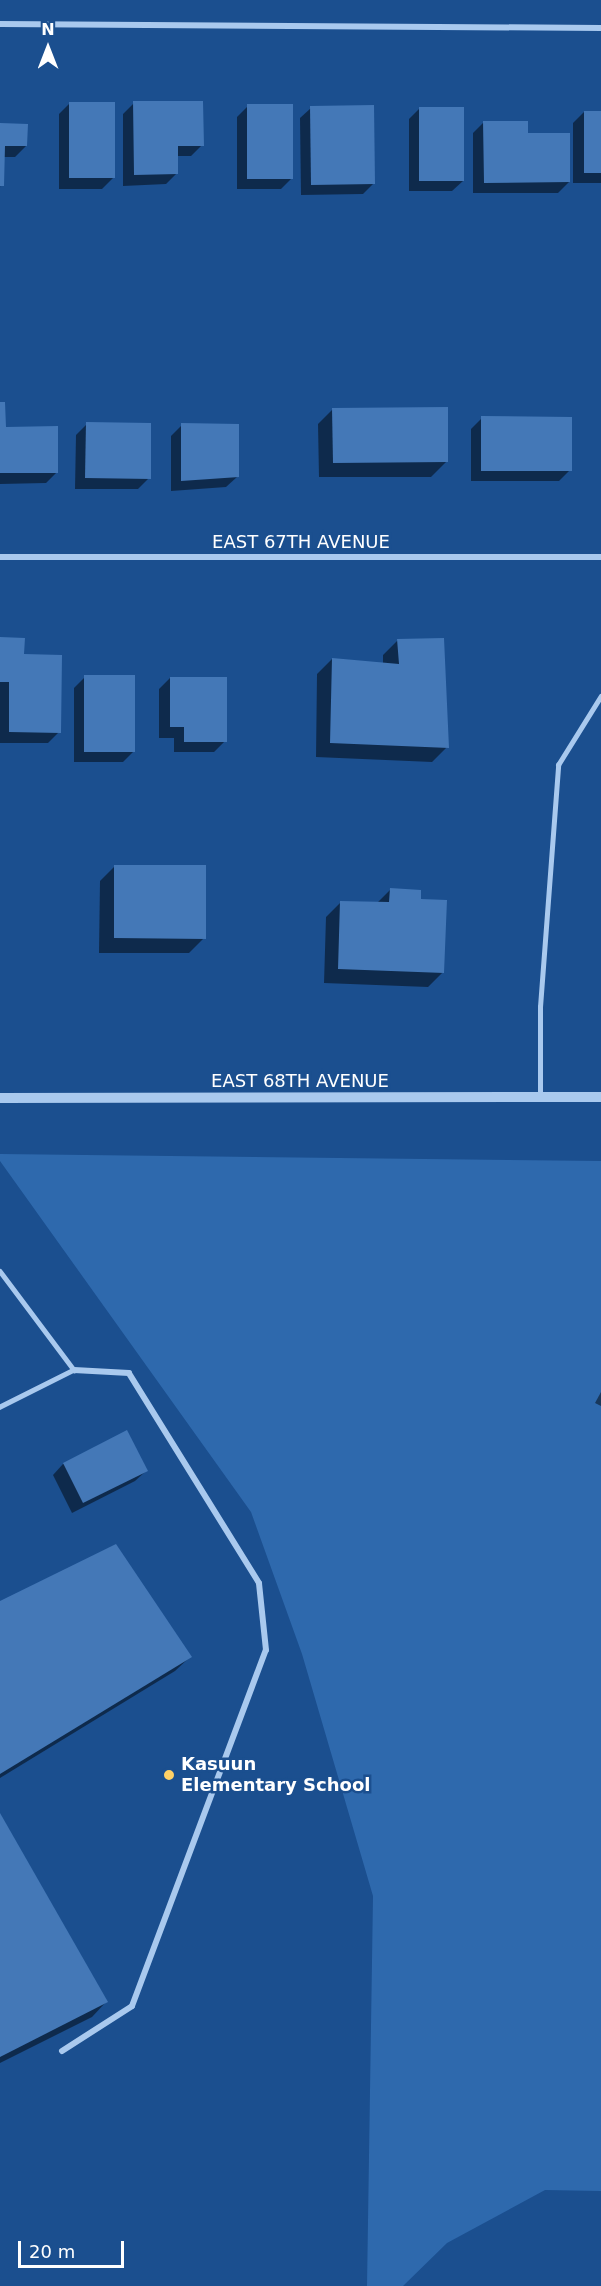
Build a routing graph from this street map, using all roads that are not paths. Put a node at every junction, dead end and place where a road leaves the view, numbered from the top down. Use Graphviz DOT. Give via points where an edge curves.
graph roads {
  1 [pos="0,24"];
  2 [pos="601,27"];
  3 [pos="0,557"];
  4 [pos="601,557"];
  5 [pos="601,696"];
  6 [pos="540,1097"];
  7 [pos="601,1097"];
  8 [pos="0,1098"];
  9 [pos="0,1271"];
  10 [pos="74,1370"];
  11 [pos="0,1407"];
  12 [pos="62,2051"];
  1 -- 2 [label="street"];
  3 -- 4 [label="street, EAST 67TH AVENUE"];
  5 -- 6 [label="lane" via="558,765 540,1007"];
  6 -- 7 [label="street, EAST 68TH AVENUE"];
  6 -- 8 [label="street, EAST 68TH AVENUE"];
  9 -- 10 [label="lane"];
  10 -- 11 [label="lane"];
  10 -- 12 [label="street" via="129,1373 259,1583 266,1650 132,2007"];
}
